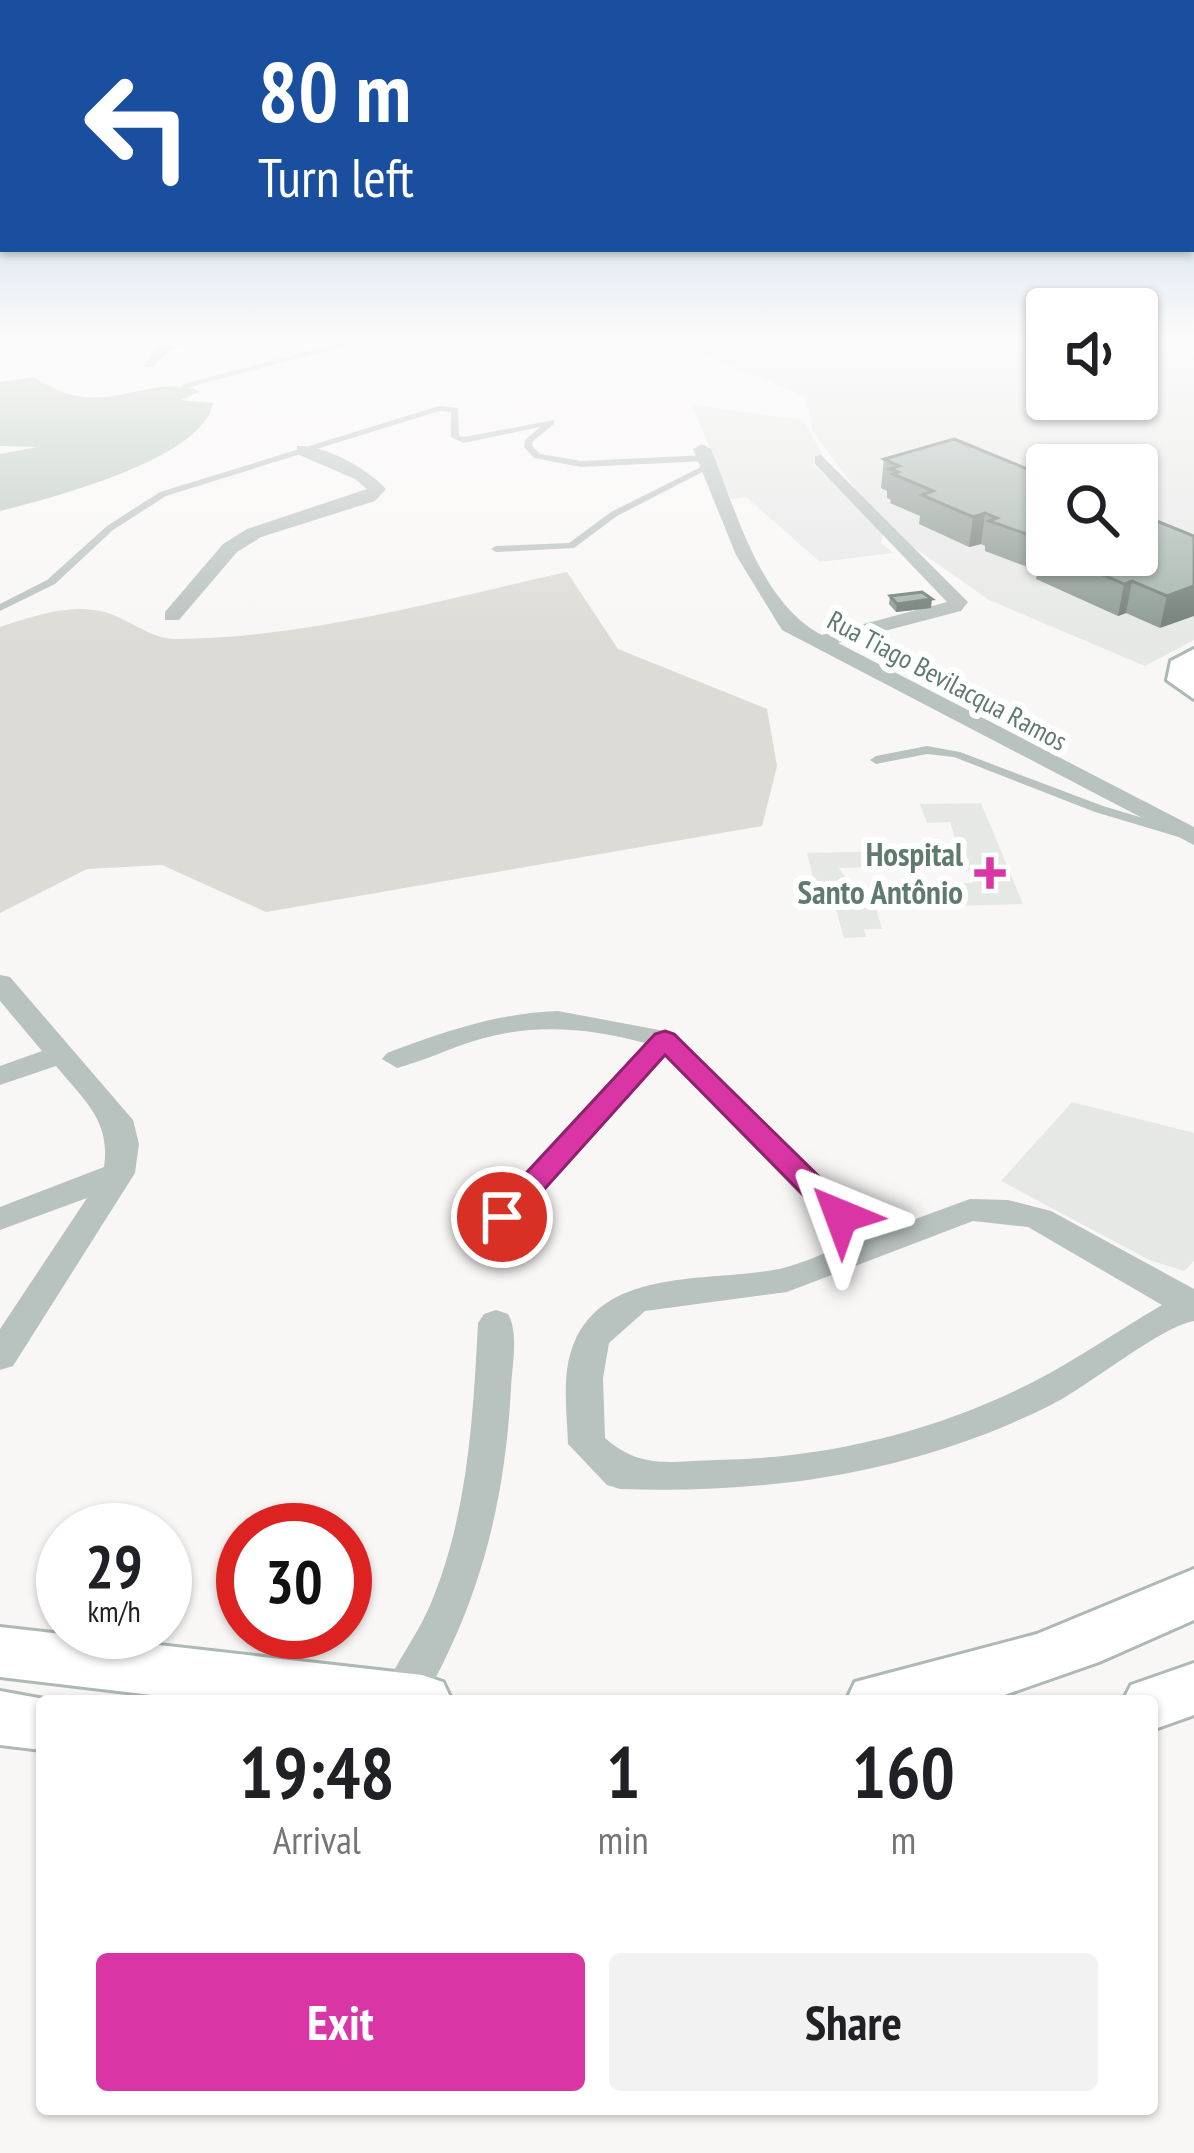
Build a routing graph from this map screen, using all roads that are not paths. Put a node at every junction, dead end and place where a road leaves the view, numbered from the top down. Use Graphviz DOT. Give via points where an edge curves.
graph roads {
  1 [pos="342,438"];
  2 [pos="531,438"];
  3 [pos="303,450"];
  4 [pos="706,458"];
  5 [pos="821,460"];
  6 [pos="496,550"];
  7 [pos="0,608"];
  8 [pos="172,616"];
  9 [pos="814,644"];
  10 [pos="1194,658"];
  11 [pos="1194,691"];
  12 [pos="876,760"];
  13 [pos="1192,836"];
  14 [pos="0,983"];
  15 [pos="665,1039"];
  16 [pos="61,1054"];
  17 [pos="397,1059"];
  18 [pos="0,1076"];
  19 [pos="118,1173"];
  20 [pos="502,1217"];
  21 [pos="0,1219"];
  22 [pos="872,1248"];
  23 [pos="1192,1305"];
  24 [pos="496,1323"];
  25 [pos="0,1357"];
  26 [pos="1194,1593"];
  27 [pos="0,1652"];
  28 [pos="1194,1688"];
  29 [pos="359,1695"];
  30 [pos="404,1695"];
  31 [pos="905,1695"];
  32 [pos="1158,1702"];
  33 [pos="0,1718"];
  34 [pos="36,1722"];
  1 -- 3 [label="lane"];
  2 -- 4 [label="lane" via="537,456 557,461"];
  3 -- 7 [label="lane" via="163,494 110,528 51,582"];
  3 -- 8 [label="street" via="376,488 230,548"];
  4 -- 6 [label="lane" via="571,546"];
  4 -- 9 [label="street, Rua Tiago Bevilacqua Ramos" via="770,597"];
  5 -- 9 [label="street" via="958,602"];
  9 -- 13 [label="street, Rua Tiago Bevilacqua Ramos"];
  10 -- 11 [label="main road" via="1181,667"];
  12 -- 13 [label="lane" via="927,750 956,754"];
  14 -- 16 [label="street"];
  15 -- 17 [label="street" via="536,1016 482,1026"];
  15 -- 20 [label="street"];
  15 -- 22 [label="street"];
  16 -- 18 [label="street"];
  16 -- 19 [label="street" via="118,1120"];
  19 -- 21 [label="street"];
  19 -- 25 [label="street"];
  22 -- 23 [label="street" via="970,1210 1008,1211 1039,1219"];
  22 -- 23 [label="street" via="787,1280 638,1300 616,1310 597,1325 585,1370 587,1444 620,1474 664,1477 864,1462 1048,1391"];
  24 -- 30 [label="street" via="476,1540 442,1634"];
  26 -- 31 [label="main road" via="1102,1639"];
  27 -- 29 [label="main road"];
  28 -- 32 [label="main road"];
  33 -- 34 [label="main road"];
}
